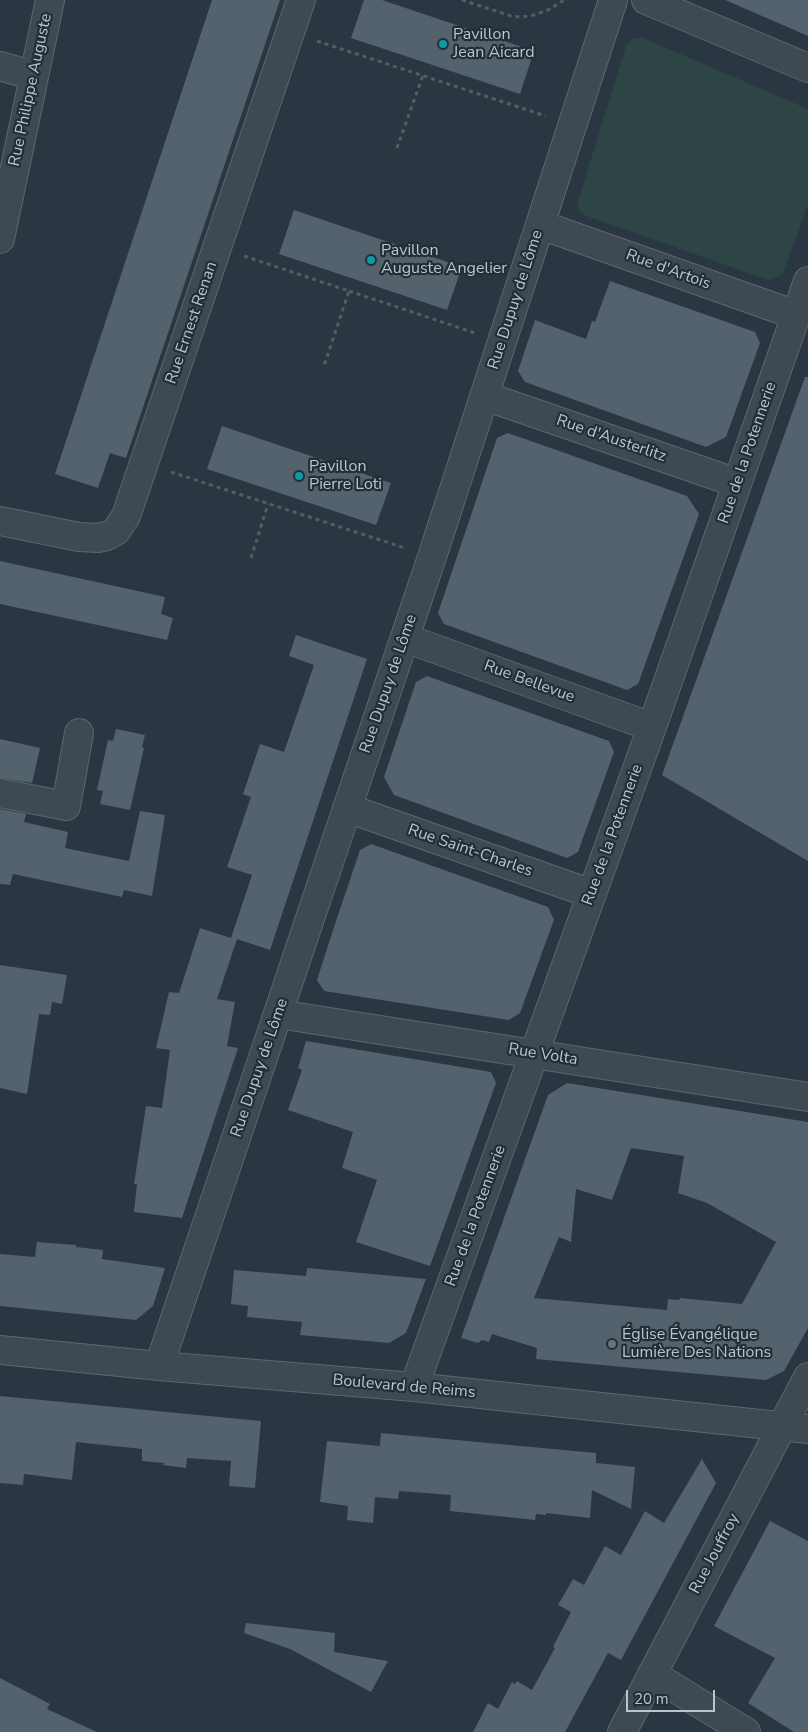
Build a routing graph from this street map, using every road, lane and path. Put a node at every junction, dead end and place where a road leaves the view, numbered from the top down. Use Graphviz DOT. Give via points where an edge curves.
graph roads {
  1 [pos="50,0"];
  2 [pos="301,0"];
  3 [pos="462,0"];
  4 [pos="564,0"];
  5 [pos="613,0"];
  6 [pos="646,0"];
  7 [pos="290,32"];
  8 [pos="0,66"];
  9 [pos="808,68"];
  10 [pos="423,75"];
  11 [pos="34,76"];
  12 [pos="573,125"];
  13 [pos="397,148"];
  14 [pos="541,225"];
  15 [pos="0,239"];
  16 [pos="217,248"];
  17 [pos="808,281"];
  18 [pos="350,291"];
  19 [pos="796,315"];
  20 [pos="503,342"];
  21 [pos="324,366"];
  22 [pos="485,396"];
  23 [pos="145,463"];
  24 [pos="737,483"];
  25 [pos="268,504"];
  26 [pos="0,521"];
  27 [pos="432,556"];
  28 [pos="250,558"];
  29 [pos="404,638"];
  30 [pos="652,727"];
  31 [pos="79,733"];
  32 [pos="0,793"];
  33 [pos="347,808"];
  34 [pos="592,894"];
  35 [pos="278,1014"];
  36 [pos="534,1054"];
  37 [pos="808,1097"];
  38 [pos="0,1350"];
  39 [pos="158,1366"];
  40 [pos="808,1377"];
  41 [pos="414,1387"];
  42 [pos="796,1427"];
  43 [pos="652,1674"];
  44 [pos="622,1732"];
  45 [pos="746,1732"];
  1 -- 11 [label="street, Rue Philippe Auguste"];
  2 -- 7 [label="street, Rue Ernest Renan"];
  3 -- 4 [label="path" via="522,17 548,10"];
  5 -- 12 [label="street, Rue Dupuy de Lôme"];
  6 -- 9 [label="street"];
  7 -- 10 [label="path"];
  7 -- 16 [label="street, Rue Ernest Renan"];
  8 -- 11 [label="street"];
  10 -- 12 [label="path"];
  10 -- 13 [label="path"];
  11 -- 15 [label="street, Rue Philippe Auguste"];
  12 -- 14 [label="street, Rue Dupuy de Lôme"];
  14 -- 19 [label="street, Rue d'Artois"];
  14 -- 20 [label="street, Rue Dupuy de Lôme"];
  16 -- 18 [label="path"];
  16 -- 23 [label="street, Rue Ernest Renan"];
  17 -- 19 [label="street, Rue de la Potennerie"];
  18 -- 20 [label="path"];
  18 -- 21 [label="path"];
  19 -- 24 [label="street, Rue de la Potennerie"];
  20 -- 22 [label="street, Rue Dupuy de Lôme"];
  22 -- 24 [label="street, Rue d'Austerlitz"];
  22 -- 27 [label="street, Rue Dupuy de Lôme"];
  23 -- 25 [label="path"];
  23 -- 26 [label="street, Rue Ernest Renan" via="126,516 116,531 107,536 90,538"];
  24 -- 30 [label="street, Rue de la Potennerie"];
  25 -- 27 [label="path"];
  25 -- 28 [label="path"];
  27 -- 29 [label="street, Rue Dupuy de Lôme"];
  29 -- 30 [label="street, Rue Bellevue"];
  29 -- 33 [label="street, Rue Dupuy de Lôme"];
  30 -- 34 [label="street, Rue de la Potennerie"];
  31 -- 32 [label="street" via="66,806"];
  33 -- 34 [label="street, Rue Saint-Charles"];
  33 -- 35 [label="street, Rue Dupuy de Lôme"];
  34 -- 36 [label="street, Rue de la Potennerie"];
  35 -- 36 [label="street, Rue Volta"];
  35 -- 39 [label="street, Rue Dupuy de Lôme"];
  36 -- 37 [label="street, Rue Volta"];
  36 -- 41 [label="street, Rue de la Potennerie"];
  38 -- 39 [label="street, Boulevard de Reims"];
  39 -- 41 [label="street, Boulevard de Reims"];
  40 -- 42 [label="street, Rue Jouffroy"];
  41 -- 42 [label="street, Boulevard de Reims"];
  42 -- 43 [label="street, Rue Jouffroy"];
  43 -- 44 [label="street, Rue Jouffroy"];
  43 -- 45 [label="street"];
}
